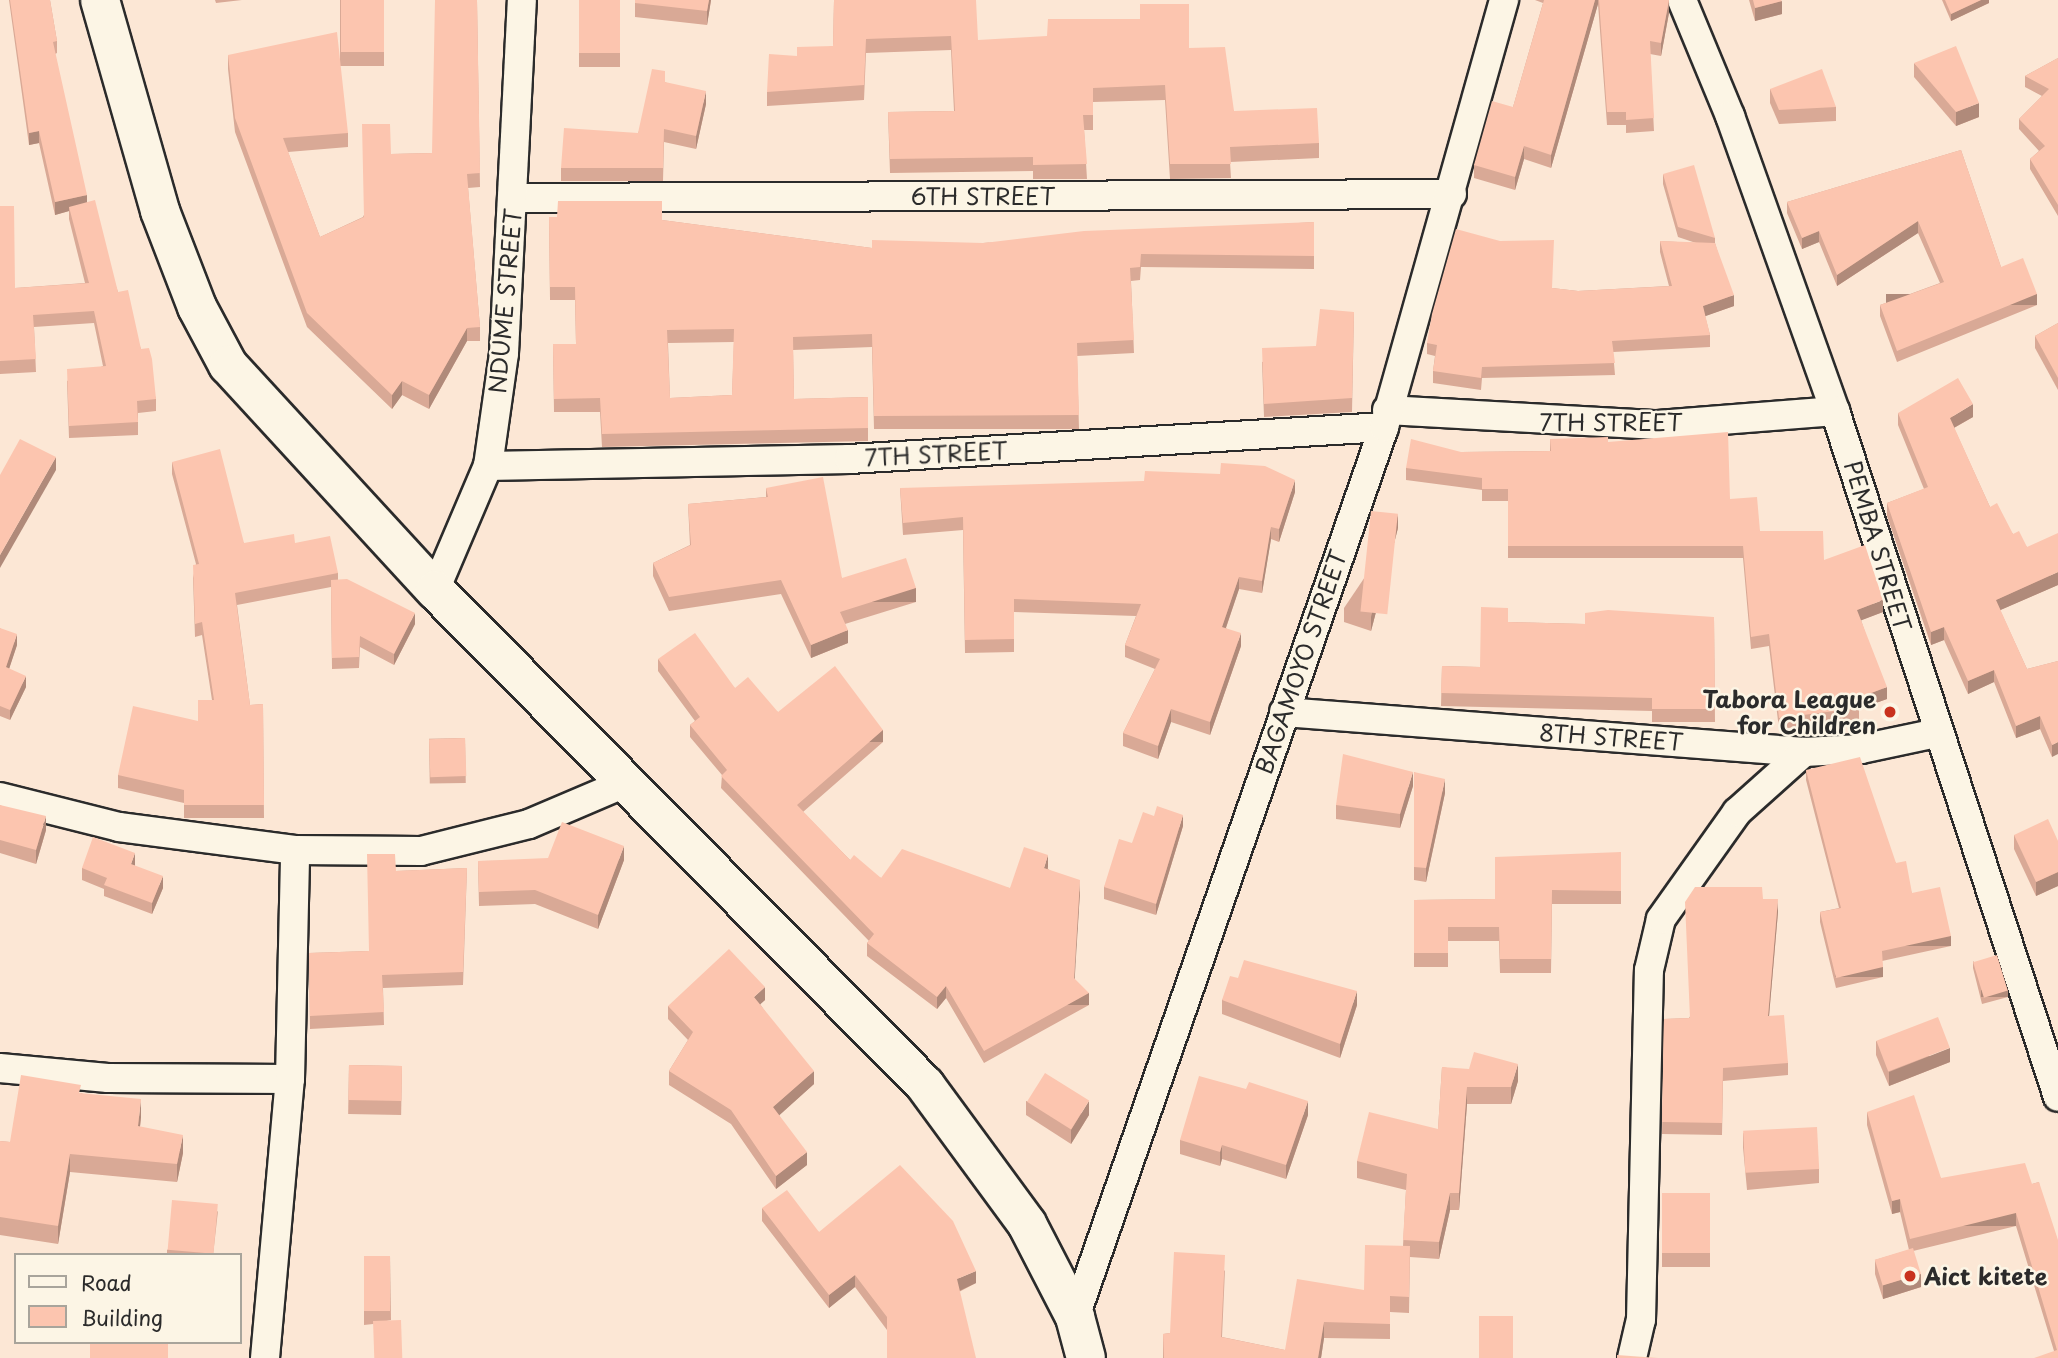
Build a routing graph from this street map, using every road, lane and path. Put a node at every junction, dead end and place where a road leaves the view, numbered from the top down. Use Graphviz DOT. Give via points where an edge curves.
graph roads {
  1 [pos="100,0"];
  2 [pos="522,0"];
  3 [pos="1504,0"];
  4 [pos="1682,0"];
  5 [pos="1452,194"];
  6 [pos="514,198"];
  7 [pos="1835,411"];
  8 [pos="1385,419"];
  9 [pos="488,466"];
  10 [pos="435,590"];
  11 [pos="1284,712"];
  12 [pos="1937,733"];
  13 [pos="1804,752"];
  14 [pos="630,781"];
  15 [pos="0,797"];
  16 [pos="295,850"];
  17 [pos="0,1068"];
  18 [pos="290,1079"];
  19 [pos="2058,1097"];
  20 [pos="1075,1317"];
  21 [pos="265,1358"];
  22 [pos="1086,1358"];
  23 [pos="1632,1358"];
  1 -- 10 [label="highway" via="160,211 197,307 228,365"];
  2 -- 6 [label="street, NDUME STREET"];
  3 -- 5 [label="street, BAGAMOYO STREET"];
  4 -- 7 [label="street, PEMBA STREET" via="1730,116"];
  5 -- 6 [label="street, 6TH STREET"];
  5 -- 8 [label="street, BAGAMOYO STREET"];
  6 -- 9 [label="street, NDUME STREET"];
  7 -- 8 [label="street, 7TH STREET" via="1658,425"];
  7 -- 12 [label="street, PEMBA STREET"];
  8 -- 9 [label="street, 7TH STREET" via="849,460"];
  8 -- 11 [label="street, BAGAMOYO STREET"];
  9 -- 10 [label="street, NDUME STREET"];
  10 -- 14 [label="highway"];
  11 -- 13 [label="street, 8TH STREET"];
  11 -- 20 [label="street, BAGAMOYO STREET"];
  12 -- 13 [label="street, 8TH STREET" via="1861,749"];
  12 -- 19 [label="street, PEMBA STREET"];
  13 -- 23 [label="street" via="1737,812 1661,919 1649,970 1641,1320"];
  14 -- 16 [label="street" via="529,824 421,851"];
  14 -- 20 [label="highway" via="925,1085 1027,1224"];
  15 -- 16 [label="street" via="119,827"];
  16 -- 18 [label="street"];
  17 -- 18 [label="street" via="108,1078"];
  18 -- 21 [label="street"];
  20 -- 22 [label="highway"];
}
